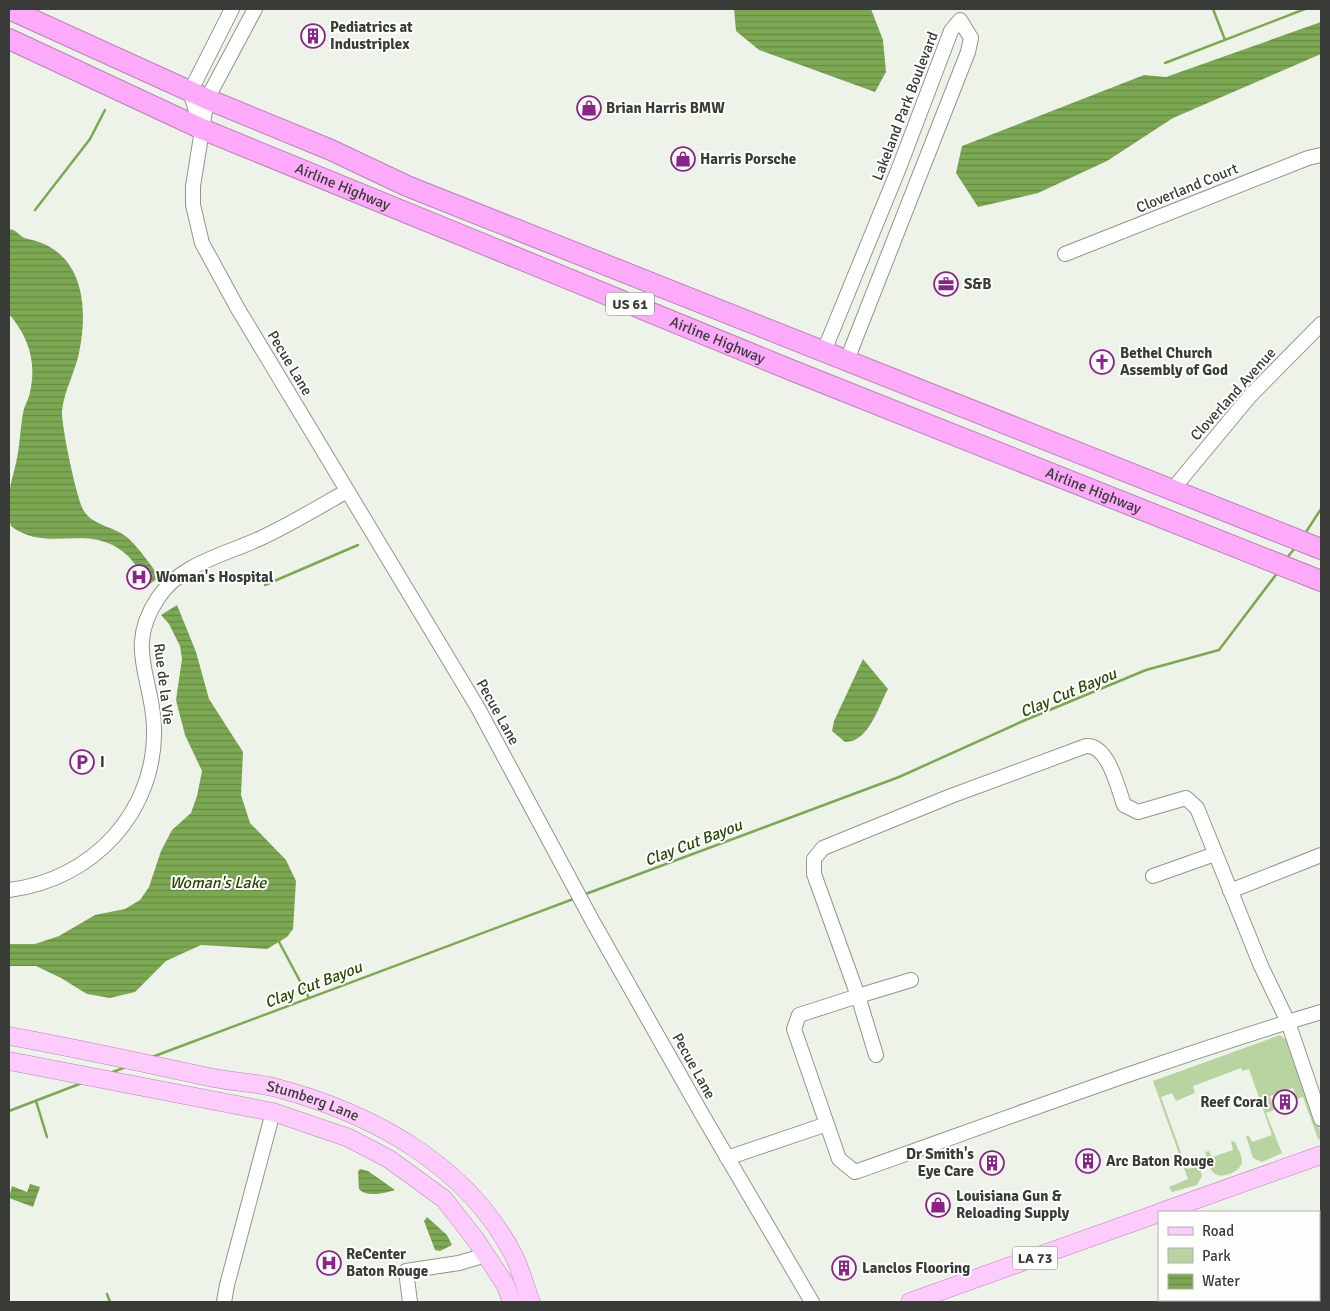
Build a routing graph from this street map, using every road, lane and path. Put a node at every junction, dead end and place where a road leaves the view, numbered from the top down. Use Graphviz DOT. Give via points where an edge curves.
graph roads {
  1 [pos="9,9"];
  2 [pos="232,9"];
  3 [pos="255,9"];
  4 [pos="959,14"];
  5 [pos="9,39"];
  6 [pos="940,60"];
  7 [pos="962,68"];
  8 [pos="199,95"];
  9 [pos="202,129"];
  10 [pos="1321,155"];
  11 [pos="899,168"];
  12 [pos="919,176"];
  13 [pos="868,244"];
  14 [pos="888,254"];
  15 [pos="1065,254"];
  16 [pos="847,292"];
  17 [pos="870,302"];
  18 [pos="711,308"];
  19 [pos="1321,324"];
  20 [pos="699,332"];
  21 [pos="824,351"];
  22 [pos="847,360"];
  23 [pos="812,377"];
  24 [pos="833,386"];
  25 [pos="1172,490"];
  26 [pos="347,491"];
  27 [pos="1161,518"];
  28 [pos="1321,550"];
  29 [pos="1319,580"];
  30 [pos="1215,854"];
  31 [pos="1321,855"];
  32 [pos="1153,876"];
  33 [pos="9,890"];
  34 [pos="1230,891"];
  35 [pos="911,980"];
  36 [pos="858,996"];
  37 [pos="1321,1012"];
  38 [pos="1288,1022"];
  39 [pos="9,1036"];
  40 [pos="876,1055"];
  41 [pos="9,1061"];
  42 [pos="336,1108"];
  43 [pos="273,1112"];
  44 [pos="292,1118"];
  45 [pos="1321,1120"];
  46 [pos="827,1124"];
  47 [pos="1321,1155"];
  48 [pos="727,1158"];
  49 [pos="389,1159"];
  50 [pos="435,1161"];
  51 [pos="1166,1211"];
  52 [pos="1158,1214"];
  53 [pos="486,1254"];
  54 [pos="224,1302"];
  55 [pos="410,1302"];
  56 [pos="512,1302"];
  57 [pos="531,1302"];
  58 [pos="812,1302"];
  59 [pos="910,1302"];
  1 -- 8 [label="highway, Airline Highway / US 61"];
  2 -- 8 [label="street"];
  3 -- 8 [label="street"];
  4 -- 6 [label="street, Lakeland Park Boulevard"];
  4 -- 7 [label="street, Lakeland Park Boulevard" via="971,38"];
  5 -- 9 [label="highway, Airline Highway / US 61"];
  6 -- 7 [label="street"];
  6 -- 11 [label="street, Lakeland Park Boulevard"];
  7 -- 12 [label="street, Lakeland Park Boulevard"];
  8 -- 9 [label="street, Pecue Lane"];
  8 -- 18 [label="highway, Airline Highway / US 61" via="331,150 407,186"];
  9 -- 20 [label="highway, Airline Highway / US 61"];
  9 -- 26 [label="street, Pecue Lane" via="193,186 194,212 202,244"];
  10 -- 15 [label="street, Cloverland Court"];
  11 -- 12 [label="street"];
  11 -- 13 [label="street, Lakeland Park Boulevard"];
  12 -- 14 [label="street, Lakeland Park Boulevard"];
  13 -- 14 [label="street"];
  13 -- 16 [label="street, Lakeland Park Boulevard"];
  14 -- 17 [label="street, Lakeland Park Boulevard"];
  16 -- 17 [label="street"];
  16 -- 21 [label="street, Lakeland Park Boulevard"];
  17 -- 22 [label="street, Lakeland Park Boulevard"];
  18 -- 20 [label="highway"];
  18 -- 21 [label="highway, Airline Highway / US 61"];
  19 -- 25 [label="street, Cloverland Avenue" via="1250,396"];
  20 -- 23 [label="highway, Airline Highway / US 61"];
  21 -- 22 [label="highway, Airline Highway / US 61"];
  21 -- 23 [label="highway"];
  22 -- 24 [label="highway"];
  22 -- 25 [label="highway, Airline Highway / US 61"];
  23 -- 24 [label="highway, Airline Highway / US 61"];
  24 -- 27 [label="highway, Airline Highway / US 61"];
  25 -- 27 [label="highway"];
  25 -- 28 [label="highway, Airline Highway / US 61"];
  26 -- 33 [label="street, Rue de la Vie" via="262,537 186,570 162,591 147,617 142,637 141,657 153,711 154,746 146,782 136,805 117,834 83,865 44,883"];
  26 -- 48 [label="street, Pecue Lane" via="478,708 563,868"];
  27 -- 29 [label="highway, Airline Highway / US 61"];
  30 -- 32 [label="street"];
  30 -- 34 [label="street"];
  30 -- 36 [label="street" via="1197,808 1186,798 1138,812 1124,805 1107,759 1090,746 951,796 823,848 814,859 814,874"];
  31 -- 34 [label="street"];
  34 -- 38 [label="street"];
  35 -- 36 [label="street"];
  36 -- 40 [label="street"];
  36 -- 46 [label="street" via="800,1015 794,1029"];
  37 -- 38 [label="street"];
  38 -- 45 [label="street"];
  38 -- 46 [label="street" via="1136,1072 855,1172 839,1159"];
  39 -- 42 [label="main road, Stumberg Lane" via="217,1079 272,1086"];
  41 -- 43 [label="main road, Stumberg Lane"];
  42 -- 44 [label="main road" via="326,1110 301,1104"];
  42 -- 50 [label="main road, Stumberg Lane" via="393,1133"];
  43 -- 44 [label="main road, Stumberg Lane"];
  43 -- 54 [label="street"];
  44 -- 49 [label="main road, Stumberg Lane" via="349,1138"];
  46 -- 48 [label="street"];
  47 -- 51 [label="main road, LA 73"];
  48 -- 58 [label="street, Pecue Lane"];
  49 -- 50 [label="main road" via="398,1157 417,1171 424,1171"];
  49 -- 53 [label="main road, Stumberg Lane" via="444,1200"];
  50 -- 57 [label="main road, Stumberg Lane" via="482,1208 514,1256"];
  52 -- 59 [label="main road, LA 73"];
  53 -- 55 [label="street" via="459,1263 406,1271"];
  53 -- 56 [label="main road, Stumberg Lane"];
}
